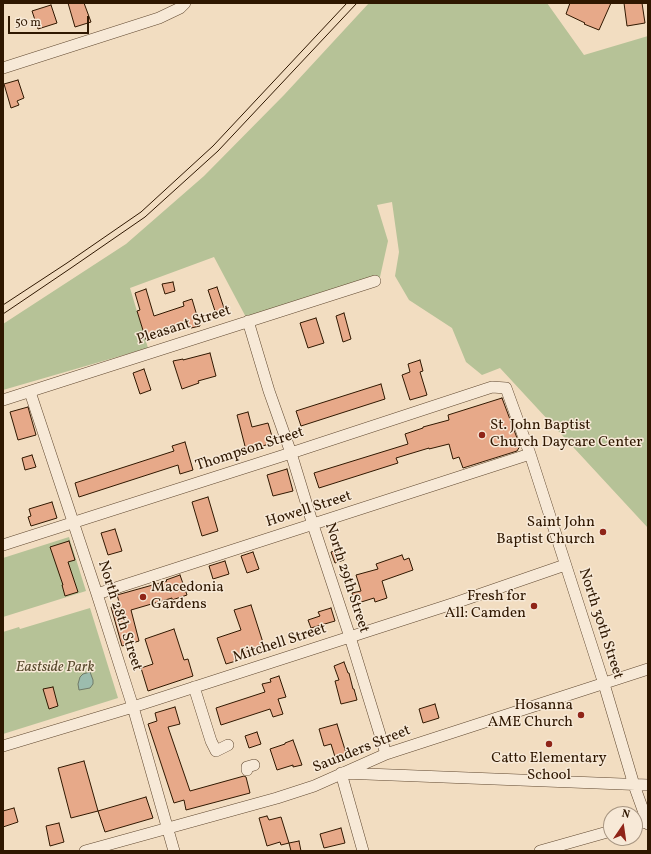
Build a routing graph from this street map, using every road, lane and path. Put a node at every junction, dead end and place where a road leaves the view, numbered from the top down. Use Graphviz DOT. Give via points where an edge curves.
graph roads {
  1 [pos="185,3"];
  2 [pos="3,68"];
  3 [pos="375,281"];
  4 [pos="248,321"];
  5 [pos="506,388"];
  6 [pos="30,392"];
  7 [pos="3,400"];
  8 [pos="291,453"];
  9 [pos="530,454"];
  10 [pos="73,522"];
  11 [pos="313,525"];
  12 [pos="3,545"];
  13 [pos="566,565"];
  14 [pos="97,594"];
  15 [pos="350,637"];
  16 [pos="648,669"];
  17 [pos="604,684"];
  18 [pos="194,687"];
  19 [pos="133,707"];
  20 [pos="228,745"];
  21 [pos="3,746"];
  22 [pos="386,754"];
  23 [pos="341,773"];
  24 [pos="634,785"];
  25 [pos="648,785"];
  26 [pos="648,823"];
  27 [pos="168,828"];
  28 [pos="603,833"];
  29 [pos="85,851"];
  30 [pos="174,851"];
  31 [pos="363,851"];
  32 [pos="540,851"];
  1 -- 2 [label="street" via="158,18"];
  3 -- 4 [label="street, Pleasant Street"];
  4 -- 6 [label="street, Pleasant Street"];
  4 -- 8 [label="street, North 29th Street" via="269,392"];
  5 -- 8 [label="street, Thompson Street" via="492,387"];
  5 -- 9 [label="street, North 30th Street"];
  6 -- 7 [label="street, Pleasant Street"];
  6 -- 10 [label="street, North 28th Street"];
  8 -- 10 [label="street, Thompson Street"];
  8 -- 11 [label="street, North 29th Street"];
  9 -- 11 [label="street, Howell Street"];
  9 -- 13 [label="street, North 30th Street"];
  10 -- 12 [label="street, Thompson Street"];
  10 -- 14 [label="street, North 28th Street"];
  11 -- 14 [label="street, Howell Street"];
  11 -- 15 [label="street, North 29th Street"];
  13 -- 15 [label="street, Mitchell Street"];
  13 -- 17 [label="street, North 30th Street"];
  14 -- 19 [label="street, North 28th Street"];
  15 -- 18 [label="street, Mitchell Street"];
  15 -- 22 [label="street, North 29th Street"];
  16 -- 17 [label="street, Saunders Street"];
  17 -- 22 [label="street, Saunders Street"];
  17 -- 24 [label="street, North 30th Street"];
  18 -- 19 [label="street, Mitchell Street"];
  18 -- 20 [label="street" via="216,751"];
  19 -- 21 [label="street, Mitchell Street"];
  19 -- 27 [label="street, North 28th Street"];
  22 -- 23 [label="street, Saunders Street"];
  23 -- 24 [label="street"];
  23 -- 27 [label="street, Saunders Street" via="314,786 277,798"];
  23 -- 31 [label="street"];
  24 -- 25 [label="street"];
  24 -- 26 [label="street, North 30th Street"];
  27 -- 29 [label="street, Saunders Street"];
  27 -- 30 [label="street, North 28th Street"];
  28 -- 32 [label="street"];
}
